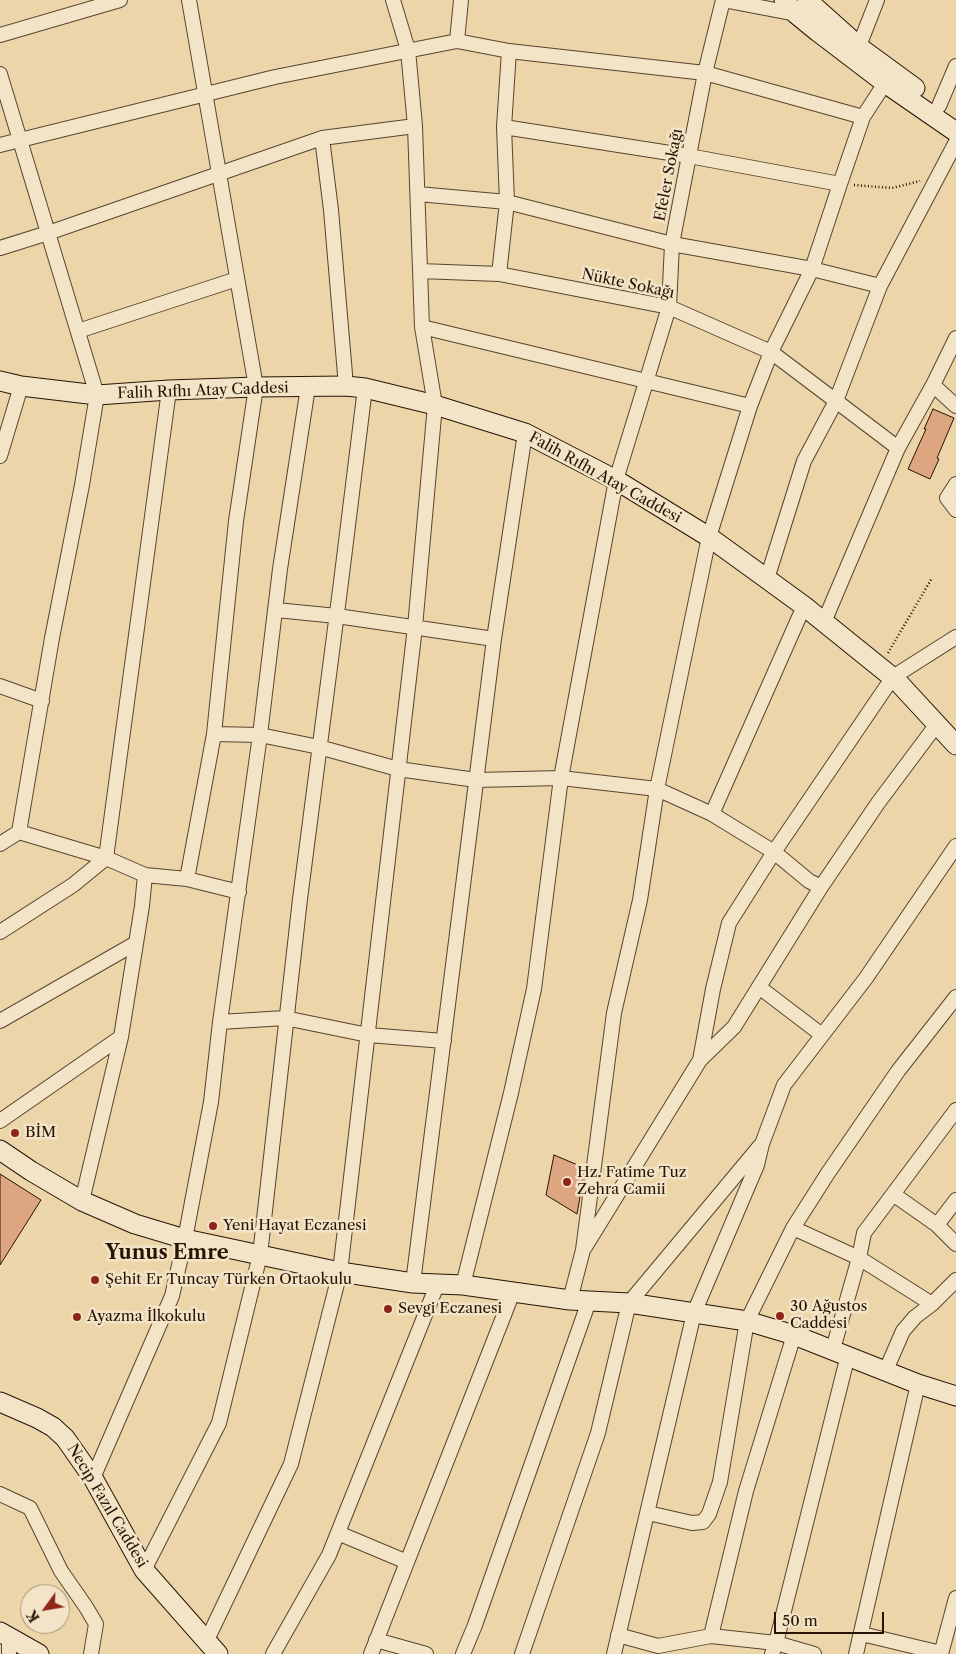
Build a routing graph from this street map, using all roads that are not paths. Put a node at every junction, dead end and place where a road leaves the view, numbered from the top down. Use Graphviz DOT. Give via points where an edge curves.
graph roads {
  1 [pos="120,0"];
  2 [pos="189,0"];
  3 [pos="393,0"];
  4 [pos="461,0"];
  5 [pos="723,0"];
  6 [pos="877,0"];
  7 [pos="796,5"];
  8 [pos="0,35"];
  9 [pos="457,41"];
  10 [pos="859,46"];
  11 [pos="408,50"];
  12 [pos="509,51"];
  13 [pos="956,66"];
  14 [pos="705,73"];
  15 [pos="0,74"];
  16 [pos="885,83"];
  17 [pos="205,94"];
  18 [pos="939,106"];
  19 [pos="863,117"];
  20 [pos="956,119"];
  21 [pos="415,126"];
  22 [pos="504,128"];
  23 [pos="956,132"];
  24 [pos="322,138"];
  25 [pos="20,140"];
  26 [pos="956,142"];
  27 [pos="0,145"];
  28 [pos="689,156"];
  29 [pos="219,174"];
  30 [pos="840,184"];
  31 [pos="418,194"];
  32 [pos="507,202"];
  33 [pos="48,233"];
  34 [pos="672,244"];
  35 [pos="0,248"];
  36 [pos="812,269"];
  37 [pos="420,271"];
  38 [pos="499,274"];
  39 [pos="237,279"];
  40 [pos="880,286"];
  41 [pos="669,308"];
  42 [pos="422,327"];
  43 [pos="78,331"];
  44 [pos="956,338"];
  45 [pos="771,352"];
  46 [pos="0,381"];
  47 [pos="646,381"];
  48 [pos="934,385"];
  49 [pos="21,386"];
  50 [pos="346,386"];
  51 [pos="256,387"];
  52 [pos="308,387"];
  53 [pos="364,388"];
  54 [pos="169,390"];
  55 [pos="97,396"];
  56 [pos="836,401"];
  57 [pos="435,405"];
  58 [pos="750,406"];
  59 [pos="956,406"];
  60 [pos="525,433"];
  61 [pos="898,448"];
  62 [pos="0,456"];
  63 [pos="616,480"];
  64 [pos="956,484"];
  65 [pos="956,510"];
  66 [pos="708,537"];
  67 [pos="767,579"];
  68 [pos="804,606"];
  69 [pos="276,610"];
  70 [pos="336,616"];
  71 [pos="824,622"];
  72 [pos="415,627"];
  73 [pos="956,637"];
  74 [pos="494,639"];
  75 [pos="886,672"];
  76 [pos="0,686"];
  77 [pos="42,701"];
  78 [pos="937,724"];
  79 [pos="214,734"];
  80 [pos="260,735"];
  81 [pos="956,745"];
  82 [pos="319,747"];
  83 [pos="398,769"];
  84 [pos="561,778"];
  85 [pos="476,780"];
  86 [pos="657,789"];
  87 [pos="712,814"];
  88 [pos="19,832"];
  89 [pos="0,844"];
  90 [pos="956,846"];
  91 [pos="774,852"];
  92 [pos="106,858"];
  93 [pos="145,875"];
  94 [pos="188,879"];
  95 [pos="821,887"];
  96 [pos="239,892"];
  97 [pos="0,932"];
  98 [pos="136,942"];
  99 [pos="759,987"];
  100 [pos="956,997"];
  101 [pos="286,1018"];
  102 [pos="0,1021"];
  103 [pos="220,1022"];
  104 [pos="368,1035"];
  105 [pos="822,1035"];
  106 [pos="121,1036"];
  107 [pos="444,1041"];
  108 [pos="700,1060"];
  109 [pos="956,1110"];
  110 [pos="0,1121"];
  111 [pos="762,1144"];
  112 [pos="0,1150"];
  113 [pos="893,1194"];
  114 [pos="956,1200"];
  115 [pos="82,1201"];
  116 [pos="937,1225"];
  117 [pos="793,1228"];
  118 [pos="185,1239"];
  119 [pos="956,1244"];
  120 [pos="583,1250"];
  121 [pos="260,1255"];
  122 [pos="859,1258"];
  123 [pos="340,1272"];
  124 [pos="956,1280"];
  125 [pos="413,1283"];
  126 [pos="436,1284"];
  127 [pos="463,1284"];
  128 [pos="513,1292"];
  129 [pos="570,1300"];
  130 [pos="589,1300"];
  131 [pos="628,1304"];
  132 [pos="932,1304"];
  133 [pos="694,1313"];
  134 [pos="747,1321"];
  135 [pos="794,1335"];
  136 [pos="841,1352"];
  137 [pos="886,1370"];
  138 [pos="918,1384"];
  139 [pos="956,1396"];
  140 [pos="0,1402"];
  141 [pos="93,1478"];
  142 [pos="0,1494"];
  143 [pos="648,1514"];
  144 [pos="338,1532"];
  145 [pos="407,1562"];
  146 [pos="144,1570"];
  147 [pos="956,1598"];
  148 [pos="952,1627"];
  149 [pos="862,1634"];
  150 [pos="618,1635"];
  151 [pos="711,1636"];
  152 [pos="376,1640"];
  153 [pos="6,1641"];
  154 [pos="212,1647"];
  155 [pos="774,1648"];
  156 [pos="658,1650"];
  157 [pos="38,1654"];
  158 [pos="91,1654"];
  159 [pos="273,1654"];
  160 [pos="371,1654"];
  161 [pos="426,1654"];
  162 [pos="463,1654"];
  163 [pos="522,1654"];
  164 [pos="614,1654"];
  165 [pos="814,1654"];
  166 [pos="856,1654"];
  167 [pos="941,1654"];
  1 -- 8 [label="street"];
  2 -- 17 [label="street"];
  3 -- 11 [label="street"];
  4 -- 9 [label="street"];
  5 -- 7 [label="street"];
  5 -- 14 [label="street, Efeler Sokağı"];
  6 -- 10 [label="street"];
  7 -- 10 [label="main road"];
  7 -- 16 [label="main road" via="818,32"];
  9 -- 11 [label="street"];
  9 -- 12 [label="street"];
  10 -- 18 [label="main road"];
  11 -- 17 [label="street"];
  11 -- 21 [label="street"];
  12 -- 14 [label="street"];
  12 -- 22 [label="street"];
  13 -- 18 [label="street"];
  14 -- 19 [label="street"];
  14 -- 28 [label="street, Efeler Sokağı"];
  15 -- 25 [label="street"];
  16 -- 19 [label="street"];
  16 -- 23 [label="main road"];
  17 -- 25 [label="street"];
  17 -- 29 [label="street"];
  18 -- 20 [label="main road"];
  19 -- 30 [label="street"];
  21 -- 24 [label="street"];
  21 -- 31 [label="street"];
  22 -- 28 [label="street"];
  22 -- 32 [label="street"];
  24 -- 29 [label="street"];
  24 -- 50 [label="street"];
  25 -- 27 [label="street"];
  25 -- 33 [label="street"];
  26 -- 40 [label="street"];
  28 -- 30 [label="street"];
  28 -- 34 [label="street, Efeler Sokağı"];
  29 -- 33 [label="street"];
  29 -- 39 [label="street"];
  30 -- 36 [label="street"];
  31 -- 32 [label="street"];
  31 -- 37 [label="street"];
  32 -- 34 [label="street"];
  32 -- 38 [label="street"];
  33 -- 35 [label="street"];
  33 -- 43 [label="street"];
  34 -- 36 [label="street"];
  34 -- 41 [label="street, Efeler Sokağı"];
  36 -- 40 [label="street"];
  36 -- 45 [label="street"];
  37 -- 38 [label="street, Nükte Sokağı"];
  37 -- 42 [label="street"];
  38 -- 41 [label="street, Nükte Sokağı"];
  39 -- 43 [label="street"];
  39 -- 51 [label="street"];
  40 -- 56 [label="street"];
  41 -- 45 [label="street, Nükte Sokağı"];
  41 -- 47 [label="street, Efeler Sokağı"];
  42 -- 47 [label="street"];
  42 -- 57 [label="street"];
  43 -- 55 [label="street"];
  44 -- 48 [label="street"];
  45 -- 56 [label="street, Nükte Sokağı"];
  45 -- 58 [label="street"];
  46 -- 49 [label="main road, Falih Rıfhı Atay Caddesi"];
  47 -- 58 [label="street"];
  47 -- 63 [label="street, Efeler Sokağı"];
  48 -- 59 [label="street"];
  48 -- 61 [label="street"];
  49 -- 55 [label="main road, Falih Rıfhı Atay Caddesi"];
  49 -- 62 [label="street"];
  50 -- 52 [label="main road, Falih Rıfhı Atay Caddesi"];
  50 -- 53 [label="main road, Falih Rıfhı Atay Caddesi"];
  51 -- 52 [label="main road, Falih Rıfhı Atay Caddesi"];
  51 -- 54 [label="main road, Falih Rıfhı Atay Caddesi"];
  51 -- 79 [label="street" via="236,521"];
  52 -- 69 [label="street"];
  53 -- 57 [label="main road, Falih Rıfhı Atay Caddesi"];
  53 -- 70 [label="street"];
  54 -- 55 [label="main road, Falih Rıfhı Atay Caddesi"];
  54 -- 92 [label="street"];
  55 -- 77 [label="street"];
  56 -- 61 [label="street, Nükte Sokağı"];
  56 -- 67 [label="street" via="804,461"];
  57 -- 60 [label="main road, Falih Rıfhı Atay Caddesi"];
  57 -- 72 [label="street"];
  58 -- 66 [label="street"];
  60 -- 63 [label="main road, Falih Rıfhı Atay Caddesi"];
  60 -- 74 [label="street"];
  61 -- 71 [label="street"];
  63 -- 66 [label="main road, Falih Rıfhı Atay Caddesi"];
  63 -- 84 [label="street, Efeler Sokağı"];
  64 -- 65 [label="street" via="947,498"];
  66 -- 67 [label="main road, Falih Rıfhı Atay Caddesi"];
  66 -- 86 [label="street"];
  67 -- 68 [label="main road, Falih Rıfhı Atay Caddesi"];
  68 -- 71 [label="main road, Falih Rıfhı Atay Caddesi"];
  68 -- 87 [label="street"];
  69 -- 70 [label="street"];
  69 -- 80 [label="street"];
  70 -- 72 [label="street"];
  70 -- 82 [label="street"];
  71 -- 75 [label="main road, Falih Rıfhı Atay Caddesi"];
  72 -- 74 [label="street"];
  72 -- 83 [label="street"];
  73 -- 75 [label="street"];
  74 -- 85 [label="street"];
  75 -- 78 [label="main road, Falih Rıfhı Atay Caddesi"];
  75 -- 91 [label="street"];
  76 -- 77 [label="street"];
  77 -- 88 [label="street"];
  78 -- 81 [label="main road, Falih Rıfhı Atay Caddesi"];
  78 -- 95 [label="street"];
  79 -- 80 [label="street"];
  79 -- 94 [label="street"];
  80 -- 82 [label="street"];
  80 -- 96 [label="street"];
  82 -- 83 [label="street"];
  82 -- 101 [label="street"];
  83 -- 85 [label="street"];
  83 -- 104 [label="street"];
  84 -- 85 [label="street"];
  84 -- 86 [label="street"];
  84 -- 127 [label="street, Efeler Sokağı" via="534,989"];
  85 -- 107 [label="street"];
  86 -- 87 [label="street"];
  86 -- 120 [label="street" via="640,900 614,1013"];
  87 -- 91 [label="street"];
  88 -- 89 [label="street"];
  88 -- 92 [label="street"];
  90 -- 105 [label="street" via="866,978"];
  91 -- 95 [label="street"];
  91 -- 108 [label="street" via="729,923"];
  92 -- 93 [label="street"];
  92 -- 97 [label="street" via="73,885"];
  93 -- 94 [label="street"];
  93 -- 98 [label="street"];
  94 -- 96 [label="street"];
  95 -- 99 [label="street"];
  96 -- 103 [label="street"];
  98 -- 102 [label="street"];
  98 -- 106 [label="street"];
  99 -- 105 [label="street"];
  99 -- 108 [label="street" via="734,1027"];
  100 -- 117 [label="street" via="898,1071"];
  101 -- 103 [label="street"];
  101 -- 104 [label="street"];
  101 -- 121 [label="street"];
  103 -- 118 [label="street" via="211,1102"];
  104 -- 107 [label="street"];
  104 -- 123 [label="street"];
  105 -- 111 [label="street" via="784,1085"];
  106 -- 110 [label="street"];
  106 -- 115 [label="street"];
  107 -- 125 [label="street"];
  108 -- 120 [label="street"];
  109 -- 113 [label="street"];
  111 -- 131 [label="street"];
  111 -- 133 [label="street" via="757,1165"];
  112 -- 115 [label="main road"];
  113 -- 116 [label="street"];
  113 -- 122 [label="street" via="864,1233"];
  114 -- 116 [label="street"];
  115 -- 118 [label="main road" via="134,1224"];
  116 -- 119 [label="street"];
  117 -- 122 [label="street"];
  117 -- 134 [label="street"];
  118 -- 121 [label="main road"];
  118 -- 141 [label="street" via="172,1296"];
  120 -- 129 [label="street"];
  121 -- 123 [label="main road"];
  121 -- 146 [label="street" via="219,1423"];
  122 -- 132 [label="street"];
  122 -- 136 [label="street"];
  123 -- 125 [label="main road"];
  123 -- 154 [label="street" via="291,1464"];
  124 -- 132 [label="street"];
  125 -- 126 [label="main road"];
  126 -- 127 [label="main road"];
  126 -- 144 [label="street"];
  127 -- 128 [label="main road"];
  128 -- 129 [label="main road"];
  128 -- 145 [label="street"];
  129 -- 130 [label="main road"];
  130 -- 131 [label="main road"];
  130 -- 162 [label="street"];
  131 -- 133 [label="main road"];
  131 -- 163 [label="street" via="598,1433"];
  132 -- 137 [label="street" via="903,1331"];
  133 -- 134 [label="main road"];
  133 -- 143 [label="street"];
  134 -- 135 [label="main road"];
  134 -- 143 [label="street" via="720,1482 709,1514 703,1522 692,1523"];
  135 -- 136 [label="main road"];
  135 -- 151 [label="street" via="746,1491"];
  136 -- 137 [label="main road"];
  136 -- 155 [label="street"];
  137 -- 138 [label="main road"];
  138 -- 139 [label="main road"];
  138 -- 149 [label="street"];
  140 -- 141 [label="main road, Necip Fazıl Caddesi" via="53,1427 66,1438"];
  141 -- 146 [label="main road, Necip Fazıl Caddesi"];
  142 -- 158 [label="street" via="30,1508 61,1572 96,1624"];
  143 -- 150 [label="street"];
  144 -- 145 [label="street"];
  144 -- 159 [label="street" via="330,1555"];
  145 -- 152 [label="street"];
  146 -- 154 [label="main road, Necip Fazıl Caddesi"];
  147 -- 148 [label="street"];
  148 -- 167 [label="street"];
  149 -- 166 [label="street"];
  149 -- 167 [label="street"];
  150 -- 156 [label="street"];
  150 -- 164 [label="street"];
  151 -- 155 [label="street"];
  151 -- 156 [label="street"];
  152 -- 160 [label="street"];
  152 -- 161 [label="street"];
  153 -- 157 [label="main road"];
  155 -- 165 [label="street"];
}
